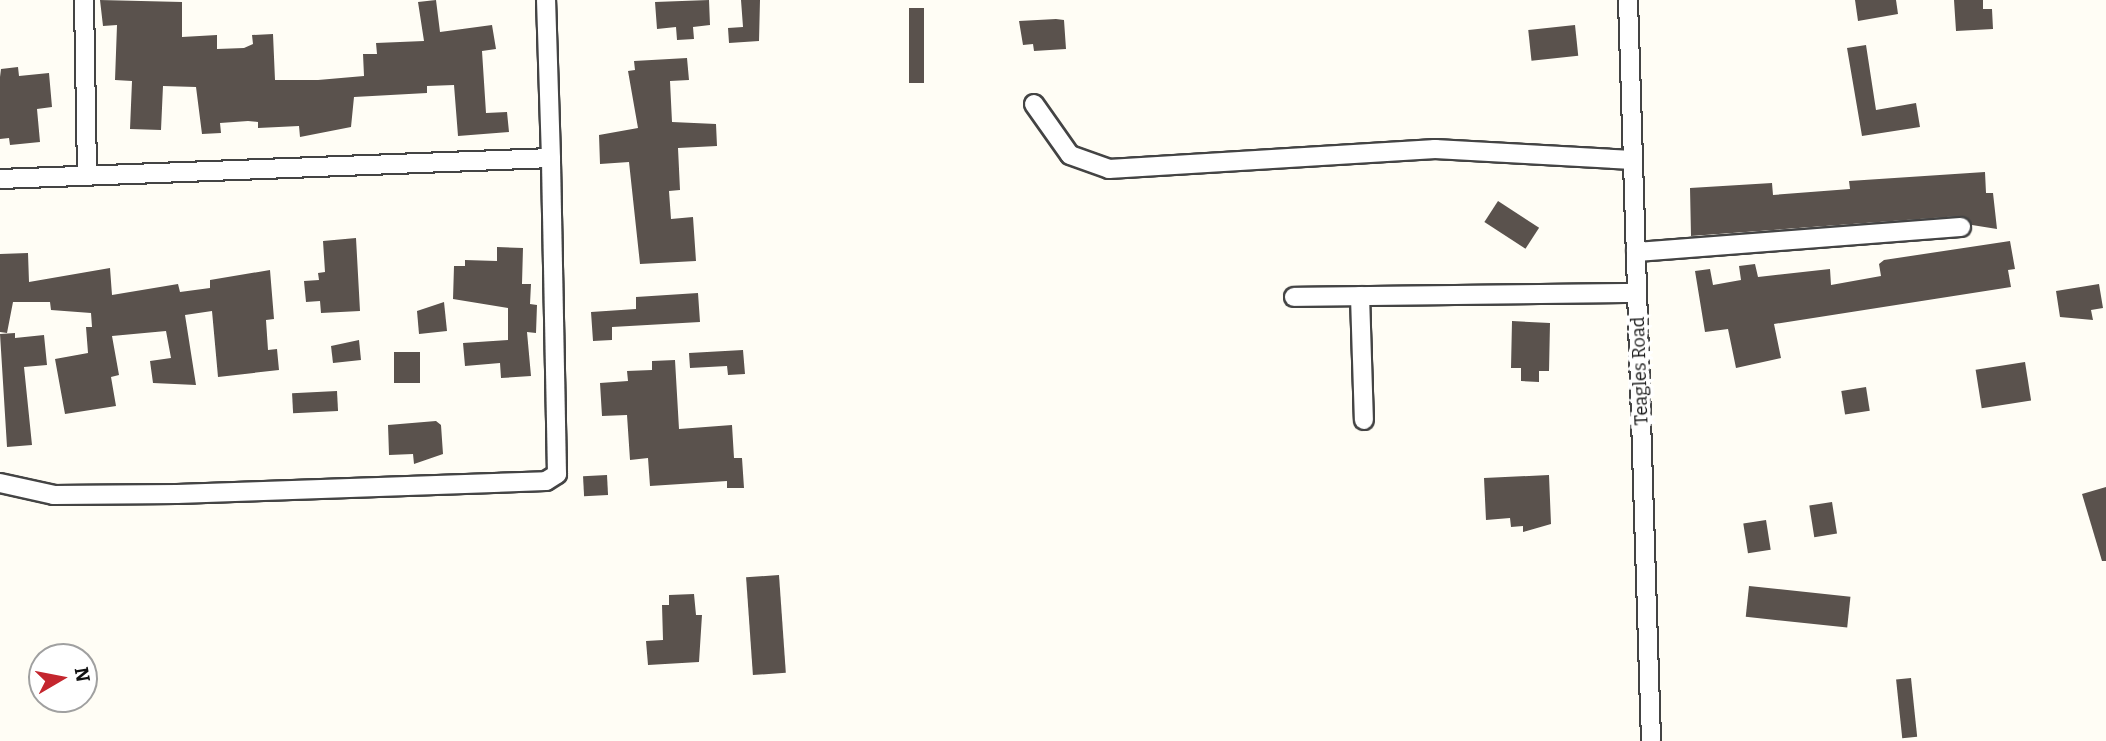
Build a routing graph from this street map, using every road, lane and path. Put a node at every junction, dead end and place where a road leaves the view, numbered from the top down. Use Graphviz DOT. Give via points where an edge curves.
graph roads {
  1 [pos="84,0"];
  2 [pos="546,0"];
  3 [pos="1628,0"];
  4 [pos="1034,104"];
  5 [pos="551,158"];
  6 [pos="1633,160"];
  7 [pos="87,176"];
  8 [pos="0,179"];
  9 [pos="1961,227"];
  10 [pos="1636,252"];
  11 [pos="1637,293"];
  12 [pos="1360,296"];
  13 [pos="1294,297"];
  14 [pos="1364,420"];
  15 [pos="0,483"];
  16 [pos="1651,741"];
  1 -- 7 [label="street"];
  2 -- 5 [label="street"];
  3 -- 6 [label="street, Teagles Road"];
  4 -- 6 [label="street" via="1070,155 1109,169 1435,149"];
  5 -- 7 [label="street"];
  5 -- 15 [label="street" via="558,474 546,481 177,494 28,494"];
  6 -- 10 [label="street, Teagles Road"];
  7 -- 8 [label="street"];
  9 -- 10 [label="street"];
  10 -- 11 [label="street, Teagles Road"];
  11 -- 12 [label="street"];
  11 -- 16 [label="street, Teagles Road"];
  12 -- 13 [label="street"];
  12 -- 14 [label="street"];
}
